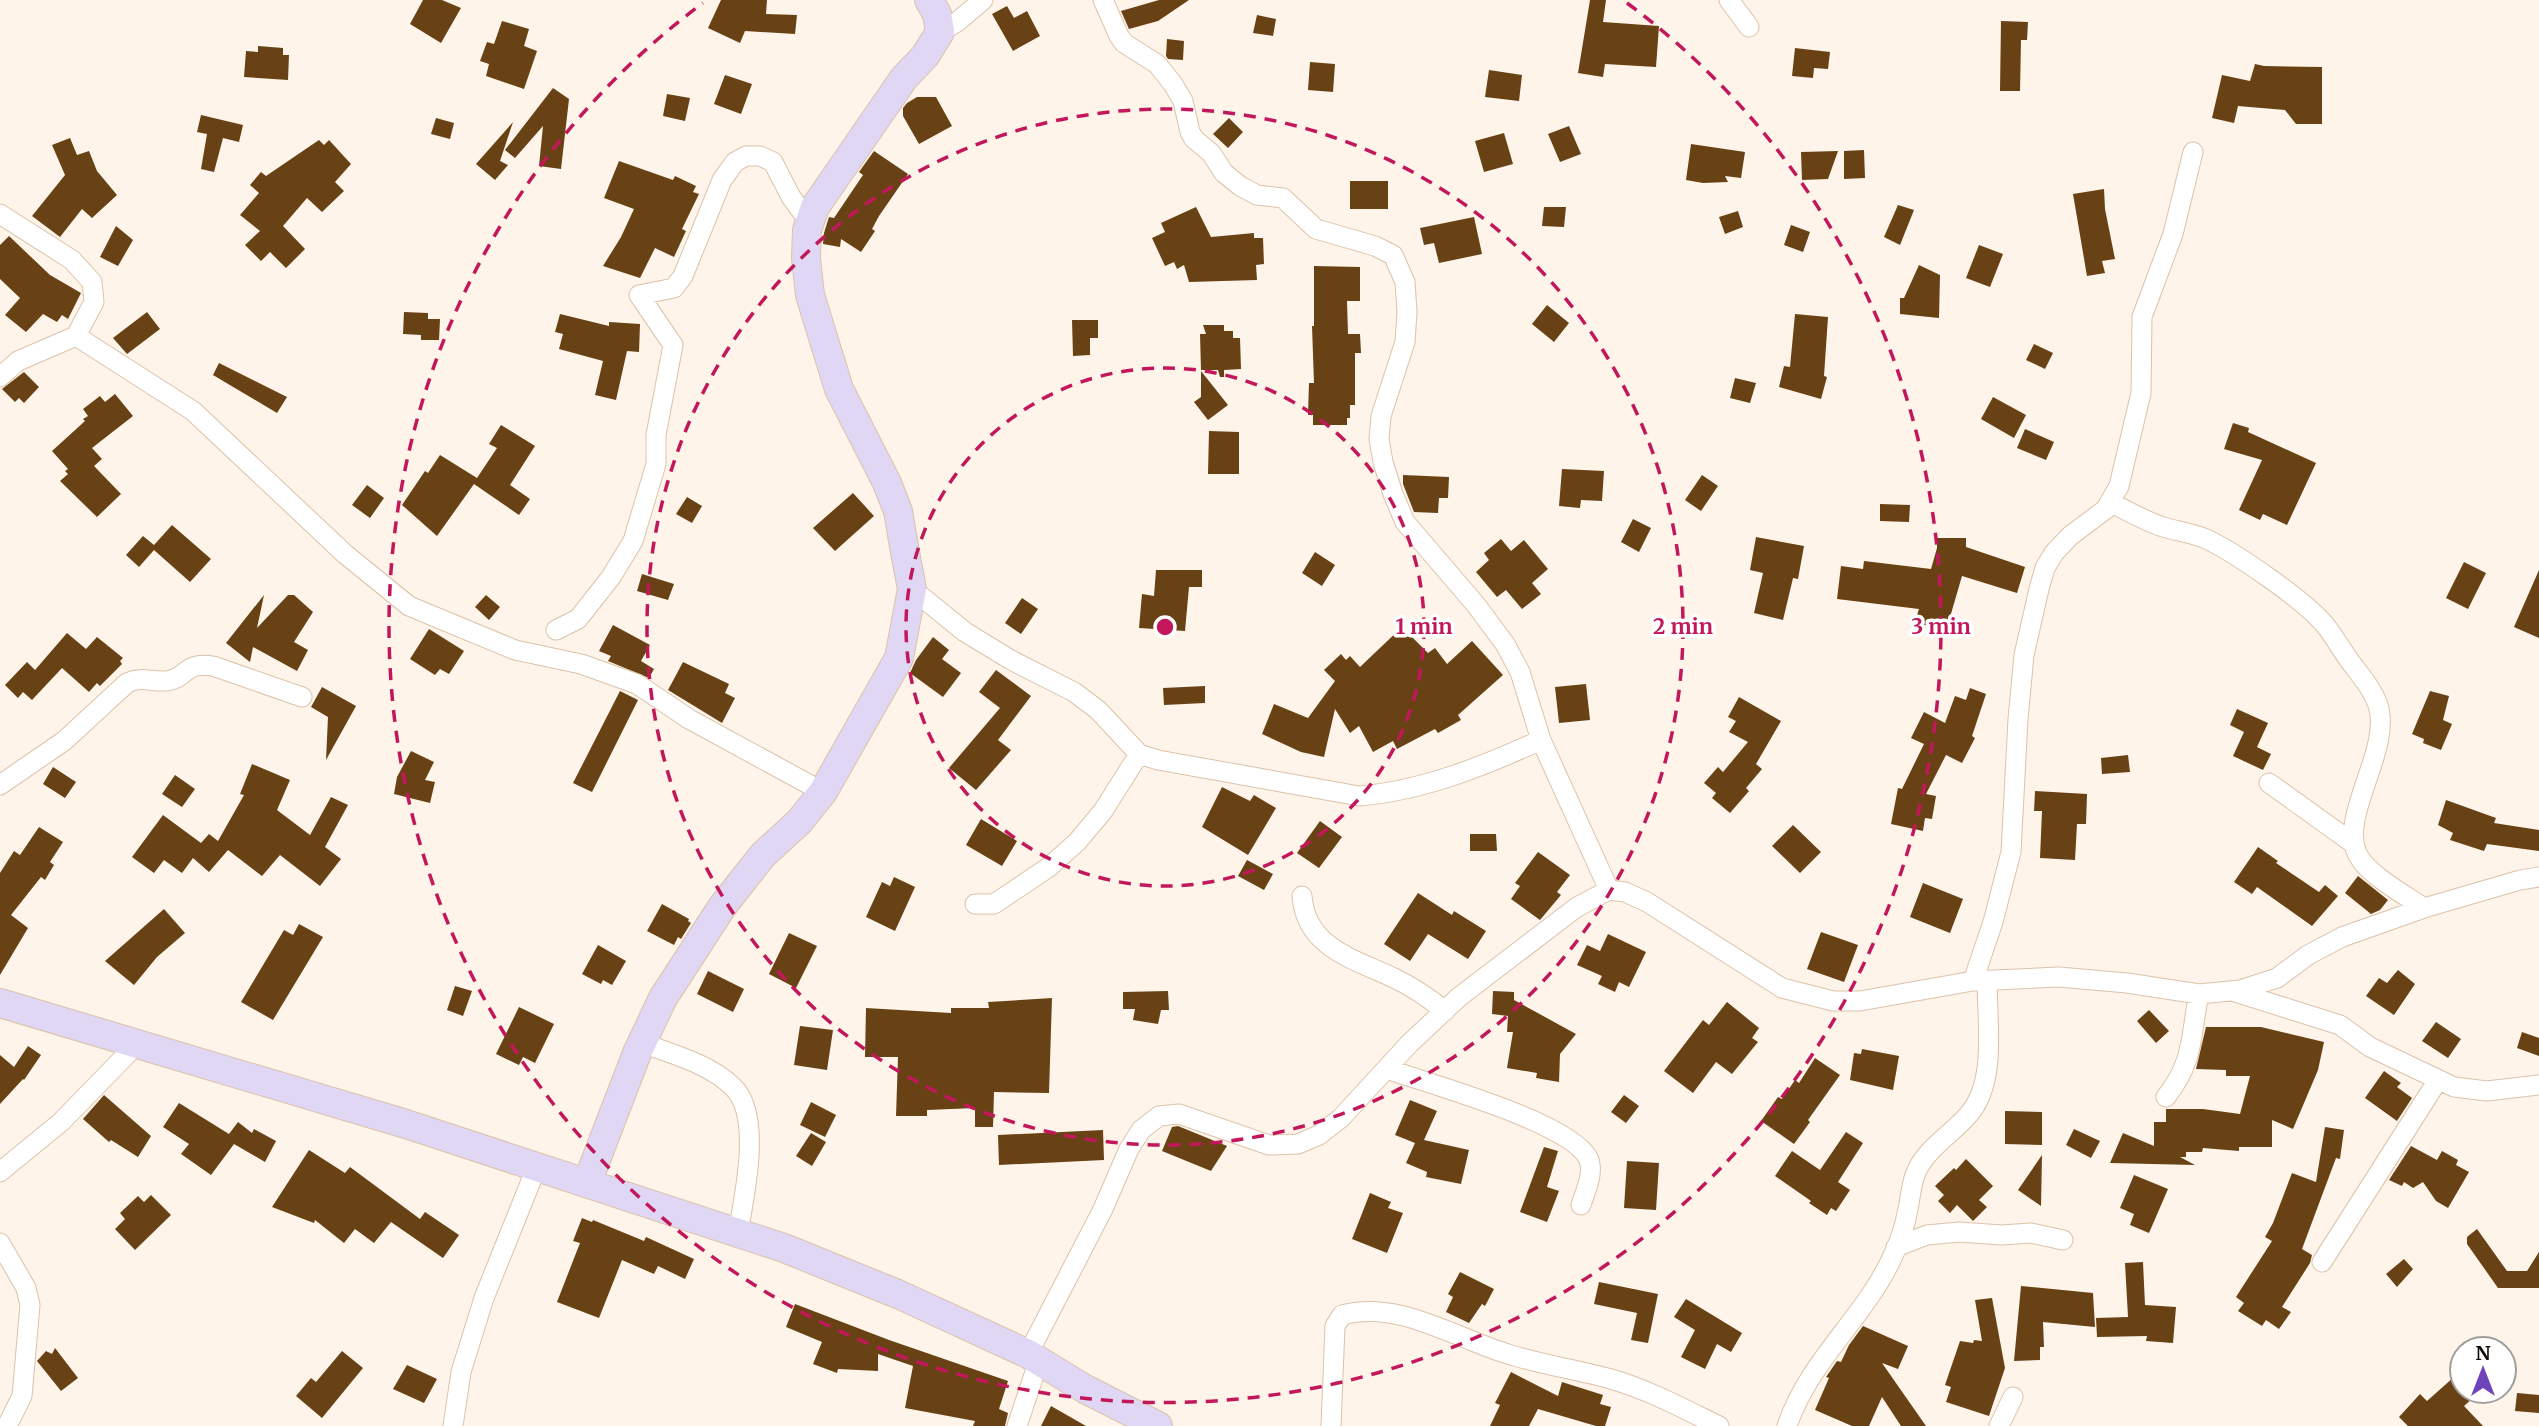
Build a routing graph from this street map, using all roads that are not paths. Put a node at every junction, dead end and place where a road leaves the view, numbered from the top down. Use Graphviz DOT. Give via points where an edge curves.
graph roads {
  1 [pos="929,0"];
  2 [pos="983,0"];
  3 [pos="1103,0"];
  4 [pos="1729,0"];
  5 [pos="1749,27"];
  6 [pos="940,32"];
  7 [pos="2193,152"];
  8 [pos="0,214"];
  9 [pos="810,223"];
  10 [pos="76,336"];
  11 [pos="0,377"];
  12 [pos="2110,502"];
  13 [pos="912,589"];
  14 [pos="556,630"];
  15 [pos="302,698"];
  16 [pos="1541,740"];
  17 [pos="1139,754"];
  18 [pos="2269,783"];
  19 [pos="0,785"];
  20 [pos="823,792"];
  21 [pos="2354,844"];
  22 [pos="2539,877"];
  23 [pos="1609,890"];
  24 [pos="1302,896"];
  25 [pos="975,904"];
  26 [pos="2424,908"];
  27 [pos="1980,980"];
  28 [pos="2231,990"];
  29 [pos="2199,994"];
  30 [pos="0,1003"];
  31 [pos="1445,1011"];
  32 [pos="138,1043"];
  33 [pos="642,1043"];
  34 [pos="1387,1069"];
  35 [pos="2438,1080"];
  36 [pos="2539,1085"];
  37 [pos="2166,1097"];
  38 [pos="537,1166"];
  39 [pos="0,1172"];
  40 [pos="587,1183"];
  41 [pos="1581,1205"];
  42 [pos="738,1233"];
  43 [pos="2063,1240"];
  44 [pos="0,1243"];
  45 [pos="1896,1247"];
  46 [pos="2322,1262"];
  47 [pos="1033,1357"];
  48 [pos="2012,1397"];
  49 [pos="14,1422"];
  50 [pos="453,1426"];
  51 [pos="1017,1426"];
  52 [pos="1158,1426"];
  53 [pos="1331,1426"];
  54 [pos="1719,1426"];
  55 [pos="1787,1426"];
  56 [pos="1999,1426"];
  1 -- 6 [label="street"];
  2 -- 6 [label="street"];
  3 -- 16 [label="street" via="1124,43 1157,64 1173,84 1194,139 1224,173 1257,195 1283,198 1316,229 1393,255 1405,282 1407,312 1405,342 1381,416 1383,462 1405,522 1505,644 1520,673"];
  4 -- 5 [label="street"];
  6 -- 9 [label="street" via="815,207"];
  7 -- 12 [label="street" via="2173,234 2142,317 2141,393 2119,486"];
  8 -- 10 [label="street" via="72,260 92,282 94,302"];
  9 -- 13 [label="street" via="806,257 813,307 839,389 898,512"];
  9 -- 14 [label="street" via="773,162 746,156 735,162 722,180 674,288 639,295 673,345 656,435 656,464 633,541 578,619"];
  10 -- 11 [label="street" via="18,361"];
  10 -- 20 [label="street" via="193,411 345,554 409,606 514,650 581,664 637,684 689,719"];
  12 -- 21 [label="street" via="2163,527 2204,538 2270,580 2324,625 2371,689 2381,727 2353,827"];
  12 -- 27 [label="street" via="2070,536 2045,568 2024,655 2011,852"];
  13 -- 17 [label="street" via="965,632 1074,692 1098,710"];
  13 -- 20 [label="street" via="899,658"];
  15 -- 19 [label="street" via="201,664 166,681 136,678 64,741"];
  16 -- 17 [label="street" via="1412,788 1359,796"];
  16 -- 23 [label="street"];
  17 -- 25 [label="street" via="1077,842 994,904"];
  18 -- 21 [label="street"];
  20 -- 33 [label="street" via="722,907 663,998"];
  21 -- 26 [label="street" via="2367,867"];
  22 -- 26 [label="street"];
  23 -- 27 [label="street" via="1647,902 1782,988 1804,995 1860,1001"];
  23 -- 31 [label="street" via="1577,907"];
  24 -- 31 [label="street" via="1304,915 1326,944 1421,992"];
  26 -- 28 [label="street" via="2342,937 2277,978"];
  27 -- 29 [label="street" via="2059,977"];
  27 -- 45 [label="street" via="1988,1055 1980,1099 1918,1169"];
  28 -- 29 [label="street"];
  28 -- 35 [label="street" via="2340,1025 2370,1047"];
  29 -- 37 [label="street" via="2188,1058 2181,1078"];
  30 -- 32 [label="street"];
  31 -- 34 [label="street"];
  32 -- 38 [label="street"];
  32 -- 39 [label="street" via="61,1122"];
  33 -- 40 [label="street"];
  33 -- 42 [label="street" via="714,1073 734,1087 745,1104 747,1183"];
  34 -- 41 [label="street" via="1540,1122 1581,1148 1590,1161"];
  34 -- 47 [label="street" via="1341,1118 1298,1144 1269,1145 1179,1114 1159,1116 1141,1130"];
  35 -- 36 [label="street" via="2487,1091"];
  35 -- 46 [label="street"];
  38 -- 40 [label="street"];
  38 -- 50 [label="street" via="484,1298 461,1373"];
  40 -- 42 [label="street"];
  42 -- 47 [label="street" via="900,1295"];
  43 -- 45 [label="street" via="2031,1233 1959,1232 1927,1236"];
  44 -- 49 [label="street" via="26,1288 30,1305 22,1396"];
  45 -- 55 [label="street" via="1864,1302 1807,1381"];
  47 -- 51 [label="street"];
  47 -- 52 [label="street"];
  48 -- 56 [label="street"];
  53 -- 54 [label="street" via="1335,1326 1342,1315 1367,1311 1435,1326 1511,1355 1650,1392"];
}
